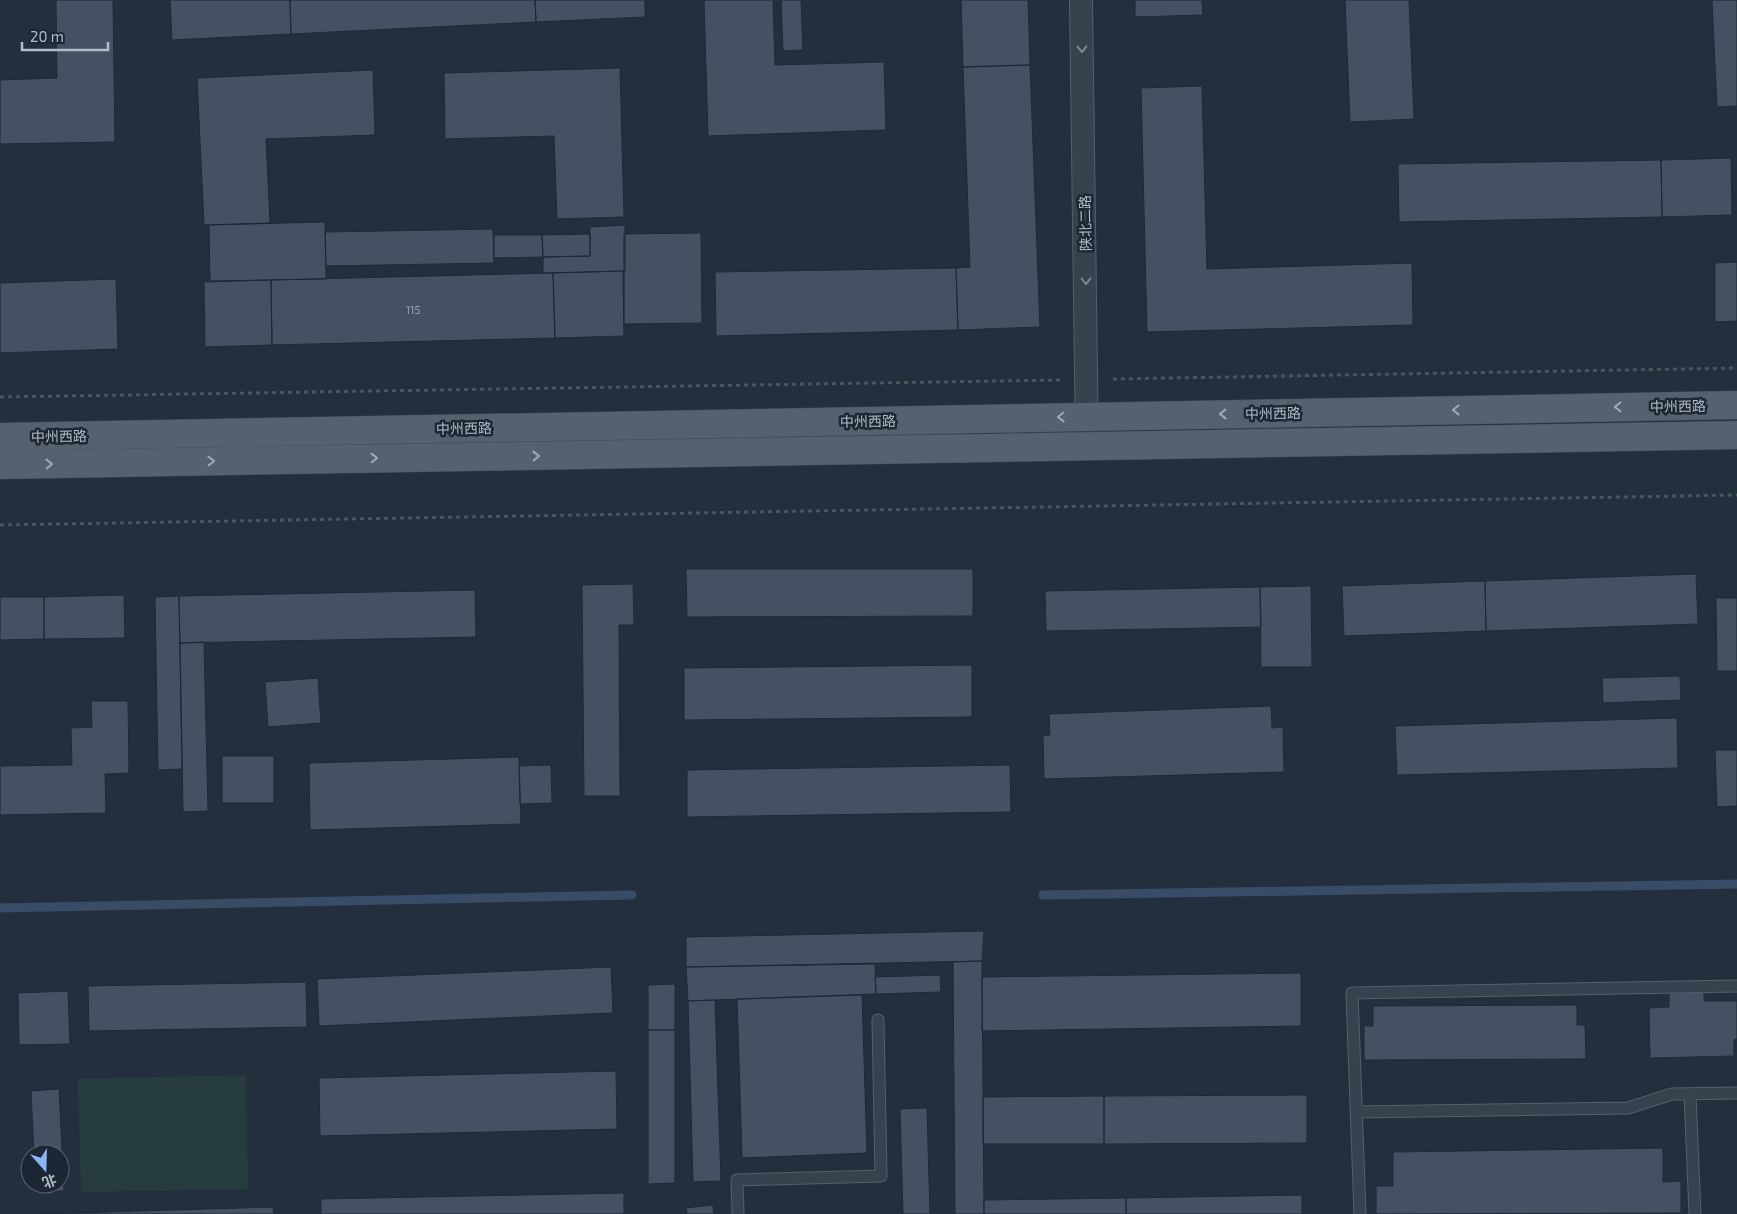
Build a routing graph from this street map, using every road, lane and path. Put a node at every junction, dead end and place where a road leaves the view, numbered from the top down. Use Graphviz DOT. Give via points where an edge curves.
graph roads {
  1 [pos="1081,0"];
  2 [pos="1737,368"];
  3 [pos="1088,379"];
  4 [pos="0,397"];
  5 [pos="1737,405"];
  6 [pos="1088,416"];
  7 [pos="1737,435"];
  8 [pos="0,437"];
  9 [pos="1087,446"];
  10 [pos="0,465"];
  11 [pos="1737,495"];
  12 [pos="0,524"];
  13 [pos="1737,986"];
  14 [pos="878,1020"];
  15 [pos="1737,1093"];
  16 [pos="1690,1094"];
  17 [pos="1356,1112"];
  18 [pos="738,1214"];
  19 [pos="1360,1214"];
  20 [pos="1695,1214"];
  1 -- 3 [label="street, 陕北二路, one-way"];
  2 -- 3 [label="path"];
  3 -- 4 [label="path"];
  3 -- 6 [label="street, 陕北二路"];
  5 -- 6 [label="main road, 中州西路, one-way"];
  6 -- 8 [label="main road, 中州西路, one-way"];
  6 -- 9 [label="street, 陕北二路"];
  7 -- 9 [label="main road, 中州西路"];
  10 -- 9 [label="main road, 中州西路, one-way"];
  11 -- 12 [label="path"];
  13 -- 17 [label="lane" via="1352,993"];
  14 -- 18 [label="lane" via="881,1176 737,1180"];
  15 -- 16 [label="lane"];
  16 -- 17 [label="lane" via="1672,1094 1628,1108"];
  16 -- 20 [label="lane"];
  17 -- 19 [label="lane"];
}
